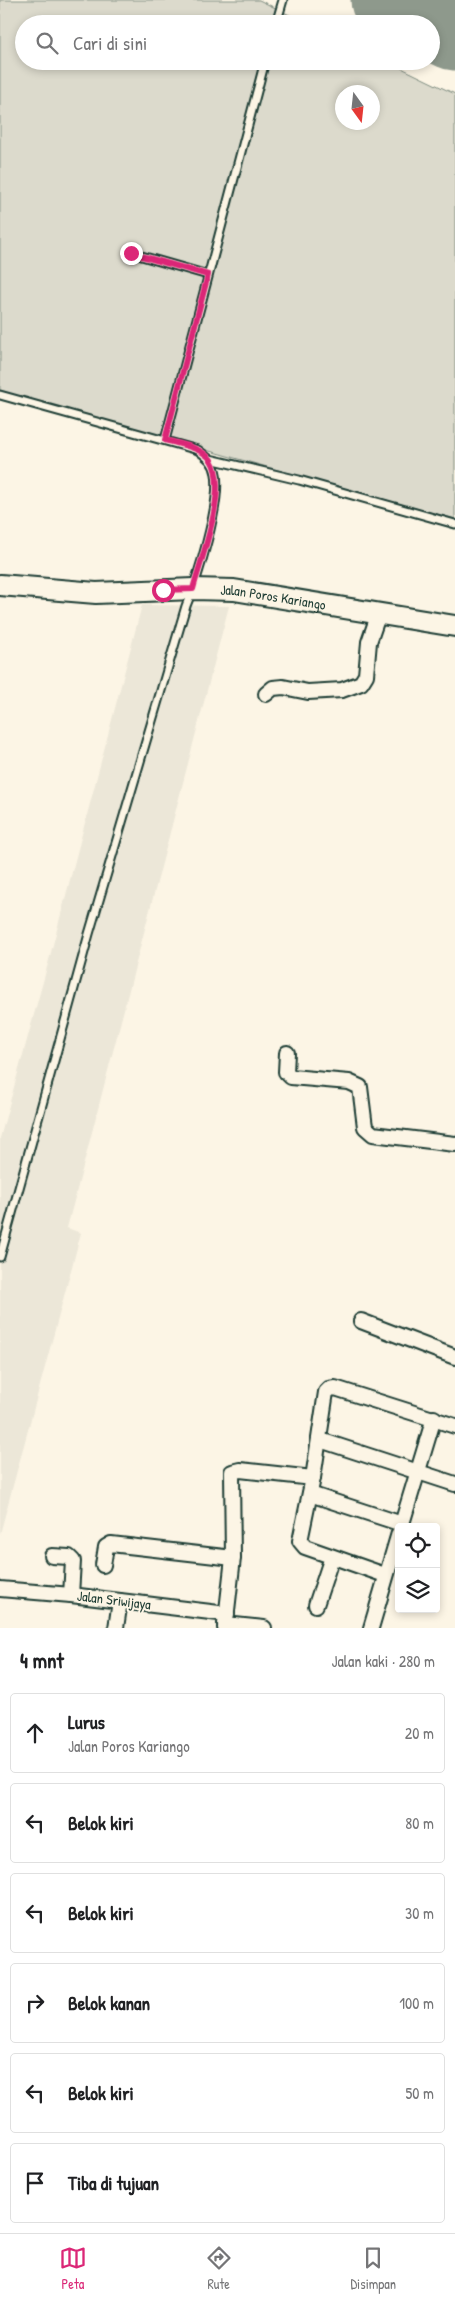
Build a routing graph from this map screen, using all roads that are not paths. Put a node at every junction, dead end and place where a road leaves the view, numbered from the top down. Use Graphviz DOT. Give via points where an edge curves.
graph roads {
  1 [pos="282,0"];
  2 [pos="278,15"];
  3 [pos="263,70"];
  4 [pos="131,253"];
  5 [pos="208,275"];
  6 [pos="0,395"];
  7 [pos="165,440"];
  8 [pos="210,459"];
  9 [pos="455,524"];
  10 [pos="0,585"];
  11 [pos="193,589"];
  12 [pos="380,613"];
  13 [pos="455,626"];
  14 [pos="266,694"];
  15 [pos="287,1053"];
  16 [pos="455,1144"];
  17 [pos="0,1257"];
  18 [pos="361,1321"];
  19 [pos="455,1357"];
  20 [pos="434,1418"];
  21 [pos="455,1426"];
  22 [pos="320,1440"];
  23 [pos="417,1471"];
  24 [pos="313,1478"];
  25 [pos="455,1484"];
  26 [pos="310,1494"];
  27 [pos="402,1523"];
  28 [pos="395,1526"];
  29 [pos="395,1546"];
  30 [pos="52,1556"];
  31 [pos="332,1557"];
  32 [pos="233,1558"];
  33 [pos="103,1565"];
  34 [pos="385,1575"];
  35 [pos="0,1590"];
  36 [pos="71,1595"];
  37 [pos="120,1601"];
  38 [pos="316,1606"];
  39 [pos="226,1622"];
  40 [pos="116,1628"];
  41 [pos="264,1628"];
  42 [pos="371,1628"];
  1 -- 2 [label="lane"];
  3 -- 5 [label="lane"];
  4 -- 5 [label="lane"];
  5 -- 7 [label="lane"];
  6 -- 7 [label="lane"];
  7 -- 8 [label="lane" via="198,450"];
  8 -- 9 [label="lane"];
  8 -- 11 [label="lane" via="216,474 216,492"];
  10 -- 11 [label="main road, Jalan Poros Kariango" via="96,593"];
  11 -- 12 [label="main road, Jalan Poros Kariango" via="234,590"];
  11 -- 17 [label="lane" via="88,934"];
  12 -- 13 [label="main road, Jalan Poros Kariango"];
  12 -- 14 [label="street" via="369,642 366,676 361,683 342,690 308,692 283,686"];
  15 -- 16 [label="street" via="286,1072 291,1077 349,1082 360,1087 365,1127 372,1134"];
  18 -- 19 [label="street"];
  20 -- 21 [label="street"];
  20 -- 22 [label="street" via="330,1388 325,1394"];
  20 -- 23 [label="street"];
  22 -- 23 [label="street"];
  22 -- 24 [label="street"];
  23 -- 25 [label="street"];
  23 -- 27 [label="street"];
  24 -- 26 [label="street"];
  24 -- 32 [label="street" via="232,1471"];
  26 -- 28 [label="street"];
  26 -- 31 [label="street" via="301,1544"];
  29 -- 34 [label="street"];
  30 -- 36 [label="street" via="69,1557 73,1561"];
  31 -- 34 [label="street"];
  31 -- 38 [label="street"];
  32 -- 33 [label="street" via="111,1544 106,1547"];
  32 -- 39 [label="street"];
  34 -- 42 [label="street"];
  35 -- 36 [label="street, Jalan Sriwijaya"];
  36 -- 37 [label="street, Jalan Sriwijaya"];
  37 -- 39 [label="street, Jalan Sriwijaya"];
  37 -- 40 [label="street"];
  39 -- 41 [label="street, Jalan Sriwijaya"];
}
